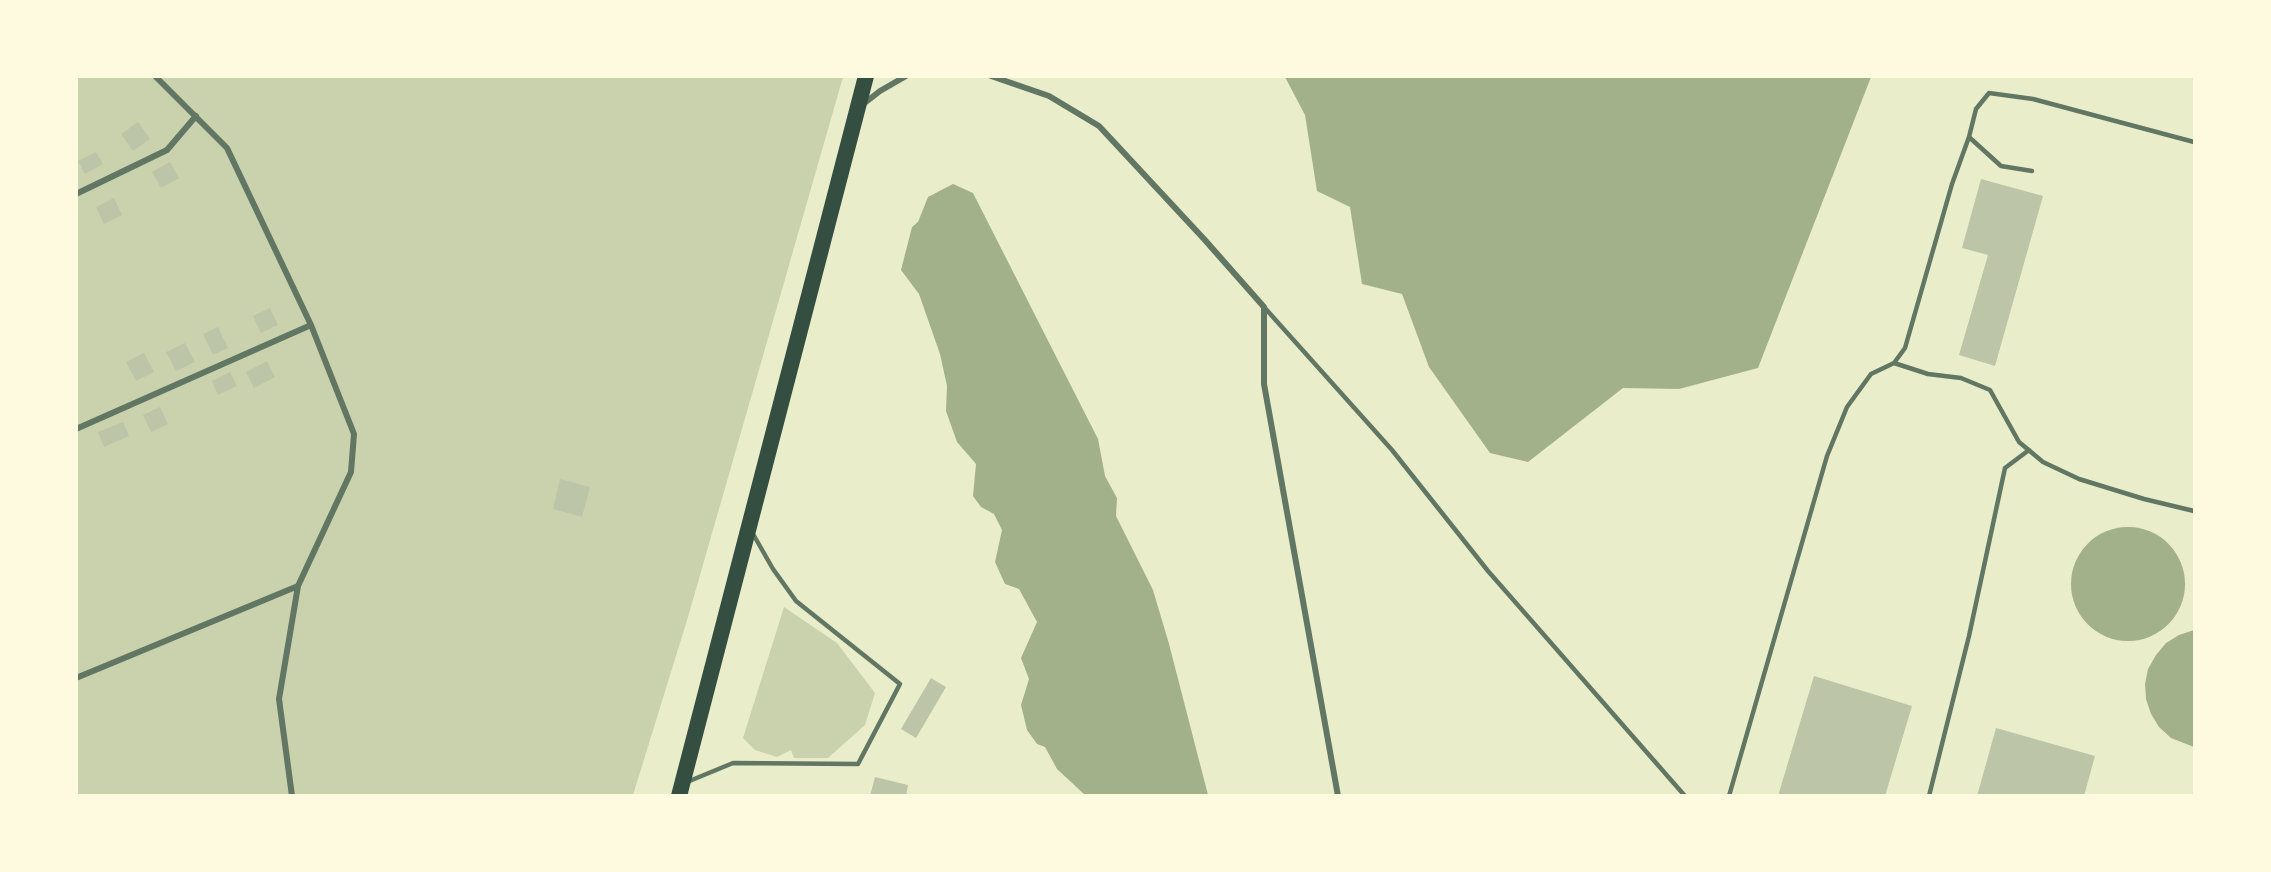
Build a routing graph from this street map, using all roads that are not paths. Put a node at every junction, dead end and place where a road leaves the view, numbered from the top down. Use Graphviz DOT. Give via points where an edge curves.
graph roads {
  1 [pos="155,76"];
  2 [pos="866,76"];
  3 [pos="906,76"];
  4 [pos="991,76"];
  5 [pos="856,109"];
  6 [pos="196,116"];
  7 [pos="1969,137"];
  8 [pos="2194,142"];
  9 [pos="2032,171"];
  10 [pos="76,194"];
  11 [pos="1264,308"];
  12 [pos="311,325"];
  13 [pos="1894,363"];
  14 [pos="76,429"];
  15 [pos="2029,450"];
  16 [pos="2194,511"];
  17 [pos="749,527"];
  18 [pos="298,586"];
  19 [pos="76,678"];
  20 [pos="681,790"];
  21 [pos="292,795"];
  22 [pos="1338,795"];
  23 [pos="1685,795"];
  24 [pos="1729,795"];
  25 [pos="1929,795"];
  1 -- 6 [label="street"];
  2 -- 5 [label="highway"];
  3 -- 5 [label="street"];
  4 -- 11 [label="street" via="1049,96 1099,126"];
  5 -- 17 [label="highway"];
  6 -- 10 [label="street" via="166,150"];
  6 -- 12 [label="street" via="227,148"];
  7 -- 8 [label="lane" via="1976,109 1989,93 2033,99"];
  7 -- 9 [label="lane" via="2001,166"];
  7 -- 13 [label="lane" via="1905,348"];
  11 -- 22 [label="street" via="1264,384"];
  11 -- 23 [label="lane" via="1392,450 1488,571"];
  12 -- 14 [label="street"];
  12 -- 18 [label="street" via="354,434 351,472"];
  13 -- 15 [label="lane" via="1928,374 1961,378 1990,390 2019,442"];
  13 -- 24 [label="lane" via="1871,374 1847,407 1827,456"];
  15 -- 16 [label="lane" via="2043,462 2079,480"];
  15 -- 25 [label="lane" via="2005,468 1970,636"];
  17 -- 20 [label="highway"];
  17 -- 20 [label="lane" via="796,601 900,684 858,764 733,762"];
  18 -- 19 [label="street"];
  18 -- 21 [label="street" via="279,699"];
}
